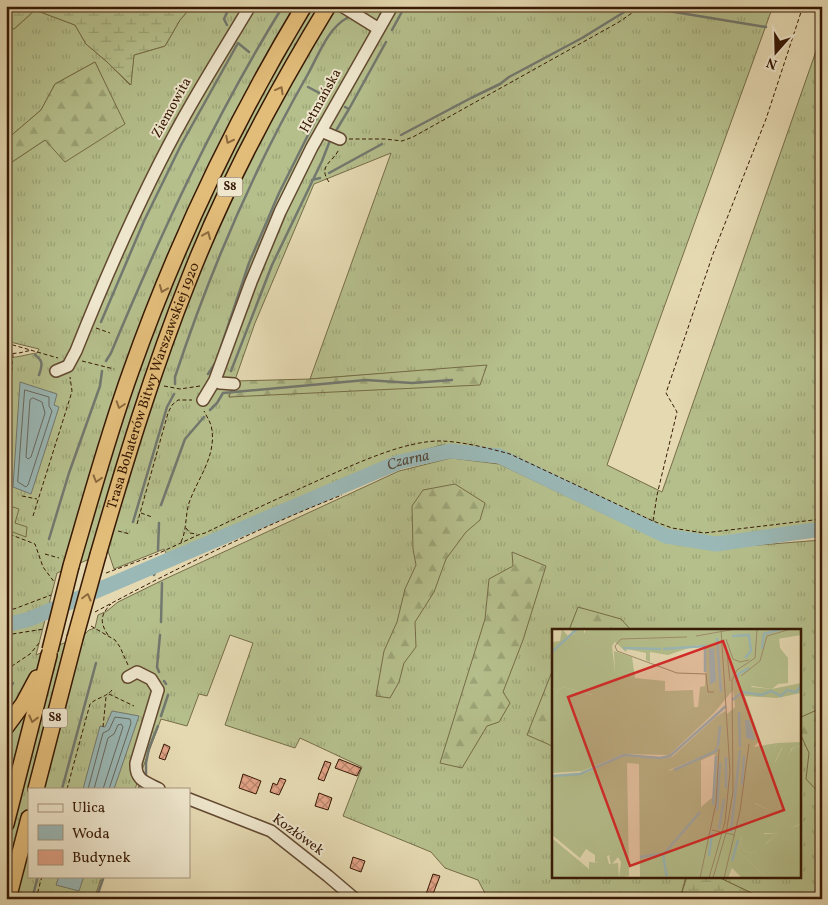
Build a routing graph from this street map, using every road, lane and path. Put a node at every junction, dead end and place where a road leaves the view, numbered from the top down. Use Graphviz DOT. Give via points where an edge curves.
graph roads {
  1 [pos="250,6"];
  2 [pos="304,6"];
  3 [pos="328,6"];
  4 [pos="342,6"];
  5 [pos="392,6"];
  6 [pos="642,6"];
  7 [pos="803,6"];
  8 [pos="379,29"];
  9 [pos="321,130"];
  10 [pos="340,139"];
  11 [pos="329,182"];
  12 [pos="96,328"];
  13 [pos="110,333"];
  14 [pos="6,342"];
  15 [pos="33,350"];
  16 [pos="6,354"];
  17 [pos="13,354"];
  18 [pos="70,362"];
  19 [pos="114,369"];
  20 [pos="56,371"];
  21 [pos="216,380"];
  22 [pos="234,384"];
  23 [pos="164,386"];
  24 [pos="203,400"];
  25 [pos="6,462"];
  26 [pos="342,495"];
  27 [pos="22,496"];
  28 [pos="38,500"];
  29 [pos="140,513"];
  30 [pos="33,516"];
  31 [pos="152,517"];
  32 [pos="822,519"];
  33 [pos="653,521"];
  34 [pos="137,524"];
  35 [pos="185,526"];
  36 [pos="6,529"];
  37 [pos="116,530"];
  38 [pos="130,534"];
  39 [pos="198,534"];
  40 [pos="181,542"];
  41 [pos="45,554"];
  42 [pos="65,562"];
  43 [pos="100,576"];
  44 [pos="56,586"];
  45 [pos="53,594"];
  46 [pos="114,602"];
  47 [pos="6,608"];
  48 [pos="91,614"];
  49 [pos="43,629"];
  50 [pos="6,635"];
  51 [pos="110,637"];
  52 [pos="50,652"];
  53 [pos="128,677"];
  54 [pos="113,689"];
  55 [pos="108,694"];
  56 [pos="106,696"];
  57 [pos="134,706"];
  58 [pos="6,726"];
  59 [pos="103,727"];
  60 [pos="36,788"];
  61 [pos="67,788"];
  62 [pos="157,788"];
  63 [pos="190,799"];
  64 [pos="28,822"];
  65 [pos="6,824"];
  66 [pos="41,878"];
  67 [pos="8,899"];
  68 [pos="36,899"];
  69 [pos="355,899"];
  1 -- 18 [label="street, Ziemowita" via="183,118 127,229"];
  2 -- 42 [label="highway, Trasa Bohaterów Bitwy Warszawskiej 1920 / S8, one-way" via="239,121 185,234 128,377"];
  60 -- 3 [label="highway, Trasa Bohaterów Bitwy Warszawskiej 1920 / S8, one-way, bridge" via="123,469 189,279 261,126"];
  4 -- 8 [label="street"];
  5 -- 8 [label="street, Hetmańska"];
  6 -- 10 [label="path" via="571,50 413,138 402,141"];
  7 -- 33 [label="path" via="766,119 712,254 666,394 677,412 656,495"];
  8 -- 9 [label="street, Hetmańska"];
  9 -- 10 [label="street"];
  9 -- 21 [label="street, Hetmańska" via="280,212"];
  10 -- 11 [label="path" via="338,153 325,168"];
  12 -- 13 [label="path"];
  14 -- 15 [label="path"];
  15 -- 17 [label="path"];
  15 -- 18 [label="path"];
  16 -- 17 [label="path"];
  17 -- 25 [label="path"];
  18 -- 19 [label="path"];
  18 -- 20 [label="street"];
  18 -- 28 [label="path" via="72,391"];
  21 -- 22 [label="street"];
  21 -- 23 [label="path" via="180,389"];
  21 -- 24 [label="street, Hetmańska"];
  24 -- 29 [label="path" via="178,400 172,405"];
  24 -- 35 [label="path" via="204,412 210,423 212,448 189,503"];
  26 -- 46 [label="path" via="150,582"];
  27 -- 28 [label="path"];
  28 -- 30 [label="path"];
  29 -- 31 [label="path"];
  29 -- 34 [label="path"];
  32 -- 33 [label="path" via="704,533"];
  33 -- 39 [label="path" via="510,454 442,441 375,456"];
  35 -- 39 [label="path"];
  35 -- 40 [label="path"];
  36 -- 44 [label="path" via="9,534 35,544 43,567"];
  37 -- 38 [label="path"];
  39 -- 40 [label="path"];
  40 -- 43 [label="path"];
  41 -- 42 [label="path"];
  42 -- 52 [label="highway, Trasa Bohaterów Bitwy Warszawskiej 1920 / S8, bridge"];
  45 -- 47 [label="path" via="14,609"];
  46 -- 48 [label="path"];
  46 -- 51 [label="path" via="102,615"];
  49 -- 50 [label="path"];
  52 -- 58 [label="highway" via="23,704"];
  52 -- 65 [label="highway, Trasa Bohaterów Bitwy Warszawskiej 1920 / S8, one-way"];
  53 -- 62 [label="street" via="137,672 151,679 157,687 158,694 136,772 139,778"];
  54 -- 55 [label="path"];
  55 -- 56 [label="path"];
  55 -- 57 [label="path"];
  56 -- 59 [label="path"];
  56 -- 61 [label="path" via="90,704"];
  63 -- 69 [label="street, Kozłówek" via="270,831"];
  64 -- 67 [label="highway"];
  66 -- 68 [label="path"];
}
